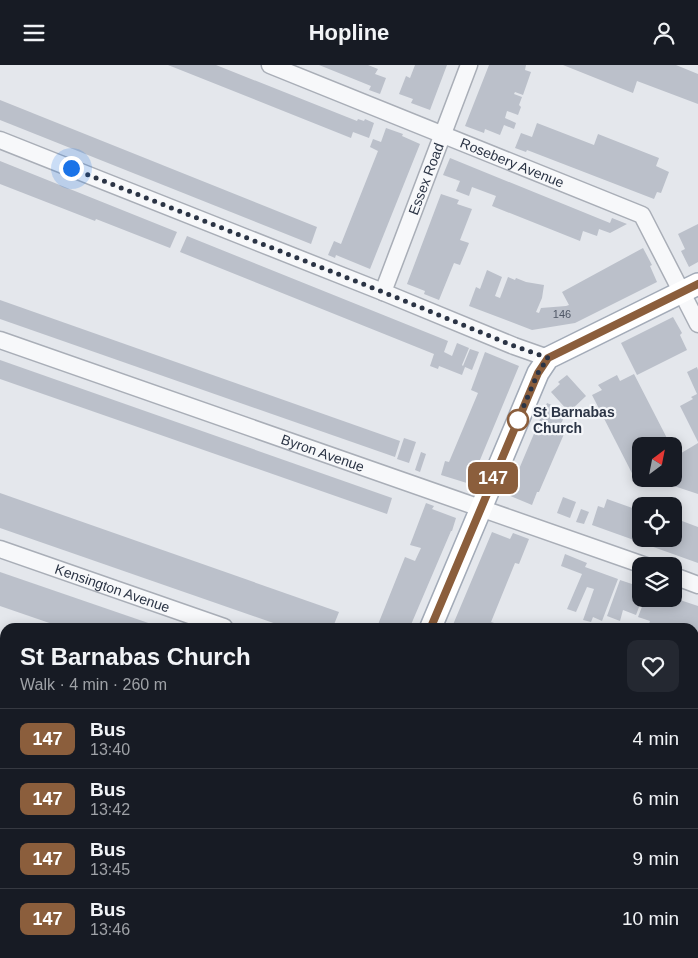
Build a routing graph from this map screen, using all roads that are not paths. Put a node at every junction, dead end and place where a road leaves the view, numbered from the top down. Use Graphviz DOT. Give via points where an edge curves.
graph roads {
  1 [pos="270,65"];
  2 [pos="470,65"];
  3 [pos="444,135"];
  4 [pos="0,140"];
  5 [pos="690,288"];
  6 [pos="383,292"];
  7 [pos="698,324"];
  8 [pos="0,339"];
  9 [pos="548,358"];
  10 [pos="481,509"];
  11 [pos="0,549"];
  12 [pos="632,561"];
  13 [pos="682,579"];
  14 [pos="698,585"];
  15 [pos="213,623"];
  16 [pos="433,623"];
  1 -- 3 [label="street, Rosebery Avenue"];
  2 -- 3 [label="street, Essex Road"];
  3 -- 5 [label="street, Rosebery Avenue" via="642,215"];
  3 -- 6 [label="street, Essex Road"];
  4 -- 6 [label="street"];
  5 -- 7 [label="street, Rosebery Avenue"];
  5 -- 9 [label="main road"];
  6 -- 9 [label="street"];
  8 -- 10 [label="street, Byron Avenue"];
  9 -- 10 [label="main road" via="538,373"];
  10 -- 12 [label="street, Byron Avenue"];
  10 -- 16 [label="main road"];
  11 -- 15 [label="street, Kensington Avenue"];
  13 -- 14 [label="street"];
}
